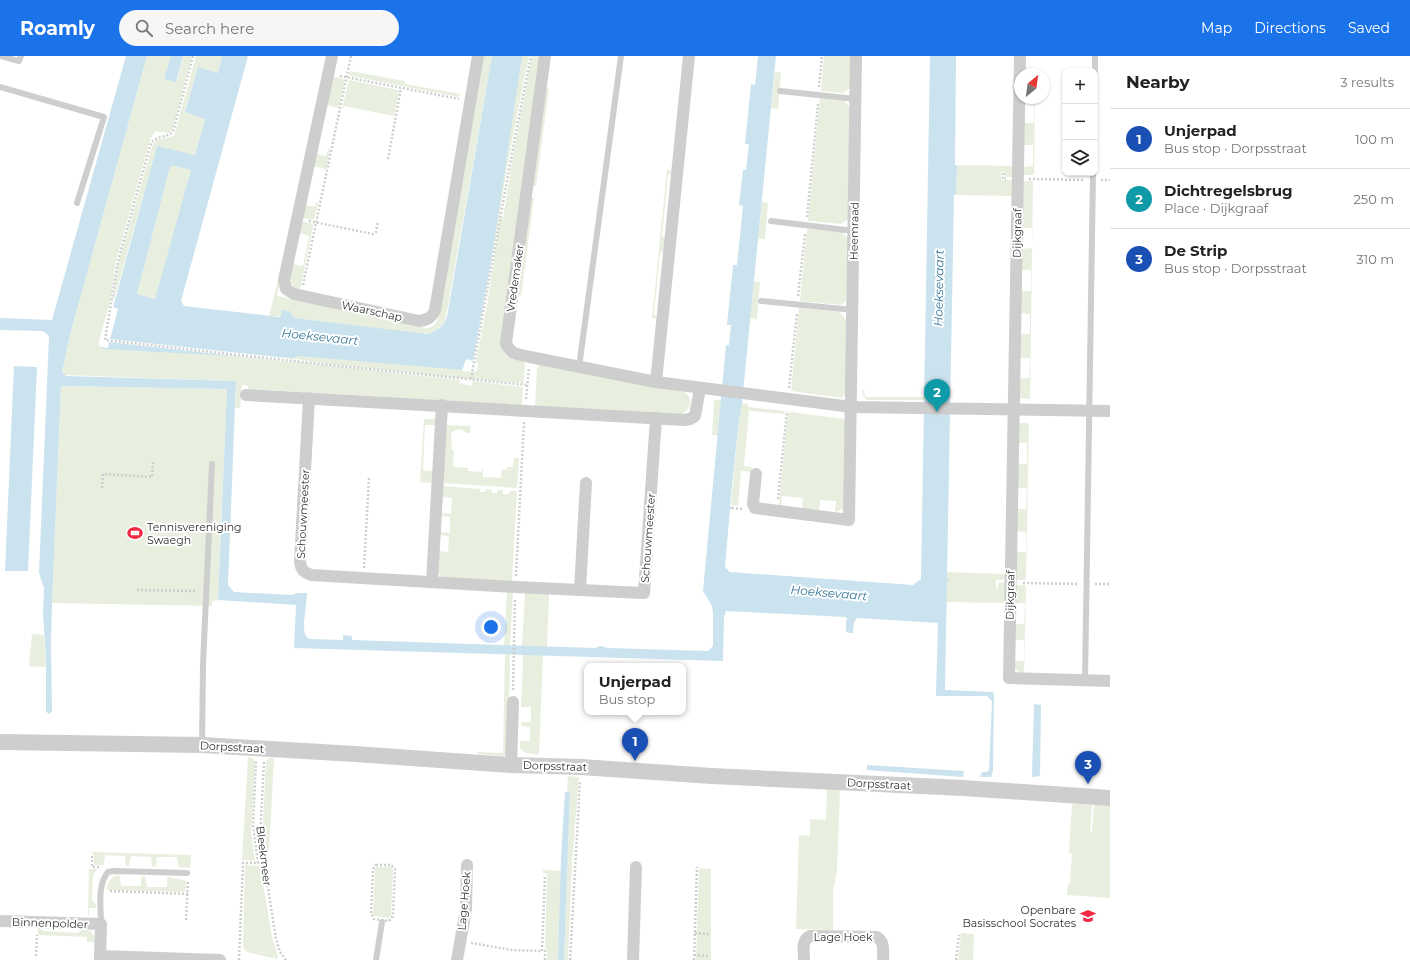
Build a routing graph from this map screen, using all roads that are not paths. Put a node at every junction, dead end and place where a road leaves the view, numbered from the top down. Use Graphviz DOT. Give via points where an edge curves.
graph roads {
  1 [pos="0,56"];
  2 [pos="21,56"];
  3 [pos="332,56"];
  4 [pos="478,56"];
  5 [pos="545,56"];
  6 [pos="621,56"];
  7 [pos="689,56"];
  8 [pos="856,56"];
  9 [pos="1020,56"];
  10 [pos="1095,56"];
  11 [pos="1095,68"];
  12 [pos="0,87"];
  13 [pos="780,92"];
  14 [pos="856,98"];
  15 [pos="1093,176"];
  16 [pos="77,203"];
  17 [pos="771,221"];
  18 [pos="854,231"];
  19 [pos="761,301"];
  20 [pos="853,310"];
  21 [pos="579,367"];
  22 [pos="656,382"];
  23 [pos="700,388"];
  24 [pos="246,395"];
  25 [pos="309,398"];
  26 [pos="442,405"];
  27 [pos="852,407"];
  28 [pos="1013,409"];
  29 [pos="1090,411"];
  30 [pos="1110,411"];
  31 [pos="656,418"];
  32 [pos="212,464"];
  33 [pos="756,474"];
  34 [pos="586,483"];
  35 [pos="432,582"];
  36 [pos="580,590"];
  37 [pos="1085,680"];
  38 [pos="1110,681"];
  39 [pos="513,702"];
  40 [pos="0,742"];
  41 [pos="202,745"];
  42 [pos="510,765"];
  43 [pos="1110,798"];
  44 [pos="467,866"];
  45 [pos="636,866"];
  46 [pos="188,873"];
  47 [pos="0,921"];
  48 [pos="382,921"];
  49 [pos="100,924"];
  50 [pos="100,958"];
  51 [pos="220,960"];
  52 [pos="376,960"];
  53 [pos="457,960"];
  54 [pos="633,960"];
  55 [pos="804,960"];
  56 [pos="883,960"];
  1 -- 2 [label="lane" via="19,61"];
  3 -- 4 [label="street, Waarschap" via="284,280 286,289 294,294 425,321 433,315"];
  5 -- 21 [label="street, Vredemaker" via="506,342 508,349 513,353"];
  6 -- 21 [label="lane"];
  7 -- 22 [label="street"];
  8 -- 14 [label="street, Heemraad"];
  9 -- 28 [label="street, Dijkgraaf"];
  10 -- 11 [label="lane"];
  12 -- 16 [label="lane" via="104,117"];
  13 -- 14 [label="lane"];
  14 -- 18 [label="street, Heemraad"];
  15 -- 29 [label="lane"];
  17 -- 18 [label="lane"];
  18 -- 20 [label="street, Heemraad"];
  19 -- 20 [label="lane"];
  20 -- 27 [label="street, Heemraad"];
  21 -- 22 [label="street, Vredemaker"];
  22 -- 23 [label="street, Vredemaker"];
  23 -- 27 [label="street, Vredemaker"];
  23 -- 31 [label="street" via="694,416 690,419"];
  24 -- 25 [label="street"];
  25 -- 26 [label="street"];
  25 -- 35 [label="street, Schouwmeester" via="301,568 311,575"];
  26 -- 31 [label="street"];
  26 -- 35 [label="street"];
  27 -- 28 [label="street"];
  27 -- 33 [label="street, Heemraad" via="849,520 755,508 753,504"];
  28 -- 29 [label="street"];
  28 -- 37 [label="street, Dijkgraaf" via="1009,678"];
  29 -- 30 [label="street"];
  29 -- 37 [label="lane"];
  31 -- 36 [label="street, Schouwmeester" via="644,593"];
  32 -- 41 [label="lane"];
  34 -- 36 [label="street"];
  35 -- 36 [label="street, Schouwmeester"];
  37 -- 38 [label="street, Dijkgraaf"];
  39 -- 42 [label="street"];
  40 -- 41 [label="street, Dorpsstraat"];
  41 -- 42 [label="street, Dorpsstraat"];
  42 -- 43 [label="street, Dorpsstraat"];
  44 -- 53 [label="street, Lage Hoek" via="466,909"];
  45 -- 54 [label="street"];
  46 -- 49 [label="lane" via="108,872 102,884"];
  47 -- 49 [label="street, Binnenpolder"];
  48 -- 52 [label="lane"];
  49 -- 50 [label="street"];
  50 -- 51 [label="street"];
  55 -- 56 [label="street, Lage Hoek" via="804,941 810,936 877,937 883,943"];
}
